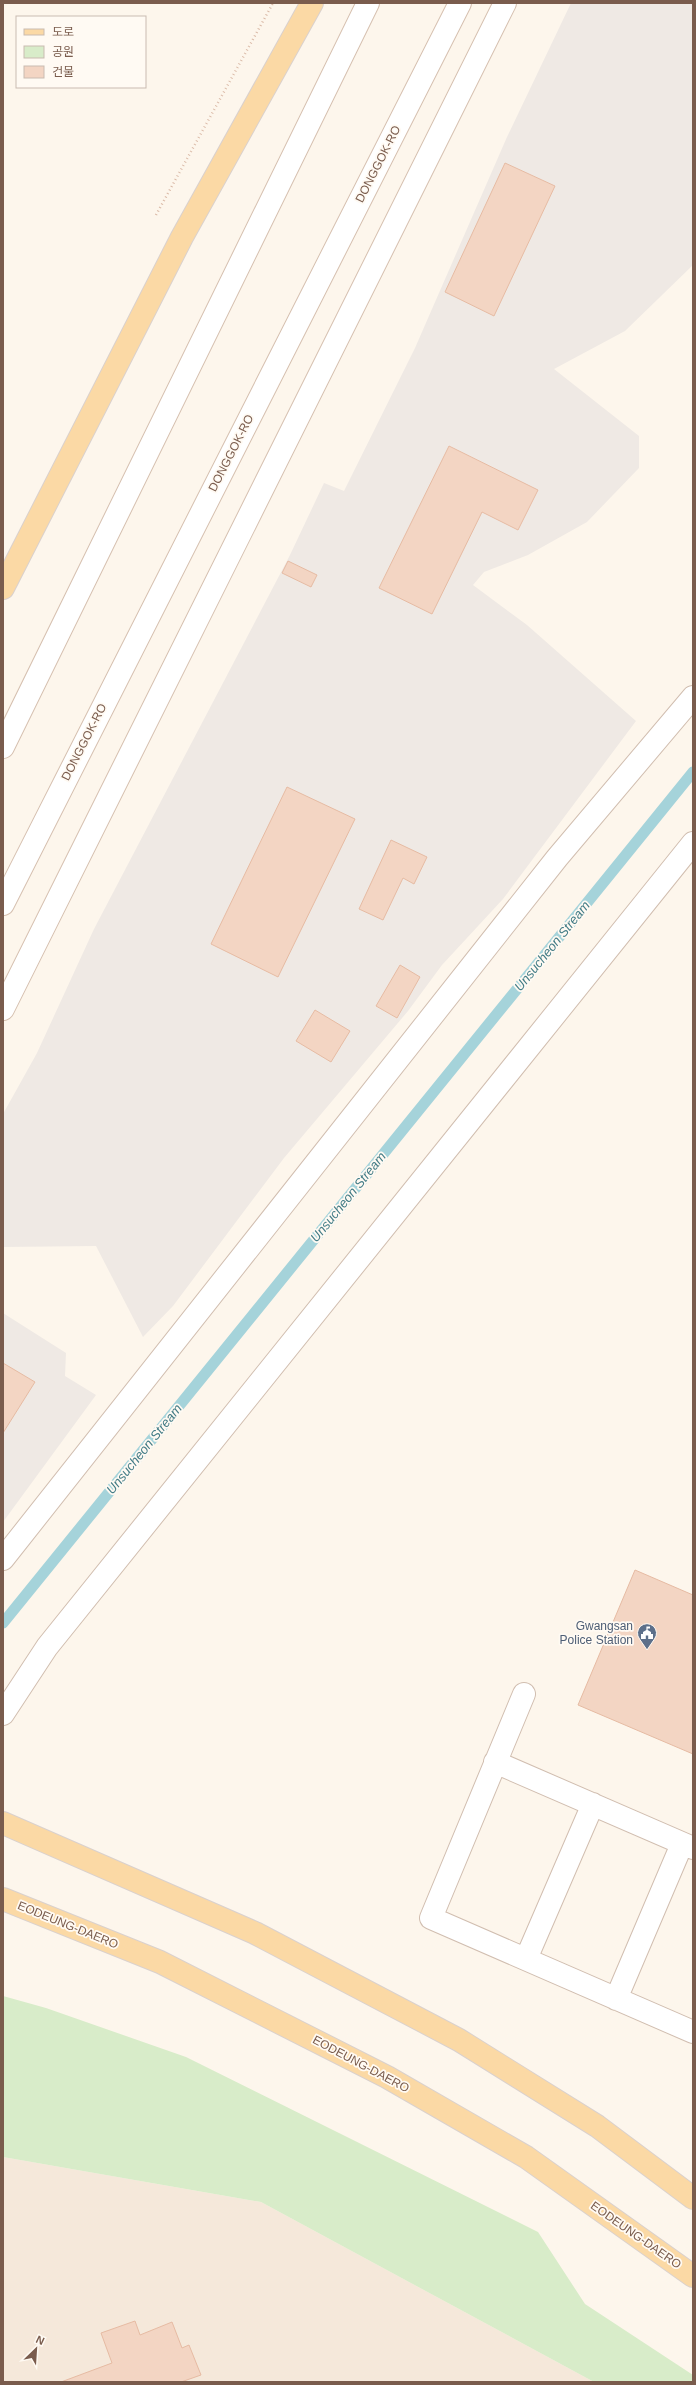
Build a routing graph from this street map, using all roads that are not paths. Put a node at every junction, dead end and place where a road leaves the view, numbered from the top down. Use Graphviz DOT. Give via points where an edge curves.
graph roads {
  1 [pos="312,3"];
  2 [pos="368,3"];
  3 [pos="460,3"];
  4 [pos="504,3"];
  5 [pos="3,588"];
  6 [pos="693,697"];
  7 [pos="3,747"];
  8 [pos="693,843"];
  9 [pos="3,904"];
  10 [pos="3,1009"];
  11 [pos="3,1559"];
  12 [pos="524,1694"];
  13 [pos="3,1714"];
  14 [pos="495,1762"];
  15 [pos="593,1804"];
  16 [pos="3,1808"];
  17 [pos="3,1823"];
  18 [pos="50,1842"];
  19 [pos="688,1846"];
  20 [pos="3,1899"];
  21 [pos="526,1959"];
  22 [pos="616,1999"];
  23 [pos="693,2032"];
  24 [pos="693,2198"];
  25 [pos="693,2276"];
  1 -- 5 [label="main road" via="182,237"];
  2 -- 7 [label="main road"];
  3 -- 9 [label="main road, DONGGOK-RO"];
  4 -- 10 [label="main road"];
  6 -- 11 [label="main road" via="557,858"];
  8 -- 13 [label="main road" via="47,1647"];
  12 -- 14 [label="main road"];
  14 -- 15 [label="main road"];
  14 -- 21 [label="main road" via="431,1918"];
  15 -- 19 [label="main road"];
  15 -- 21 [label="main road"];
  16 -- 18 [label="main road"];
  17 -- 18 [label="main road"];
  18 -- 24 [label="main road" via="254,1933 459,2040 597,2126"];
  19 -- 22 [label="main road"];
  20 -- 25 [label="main road, EODEUNG-DAERO" via="160,1962 387,2077 526,2157"];
  21 -- 22 [label="main road"];
  22 -- 23 [label="main road"];
}
